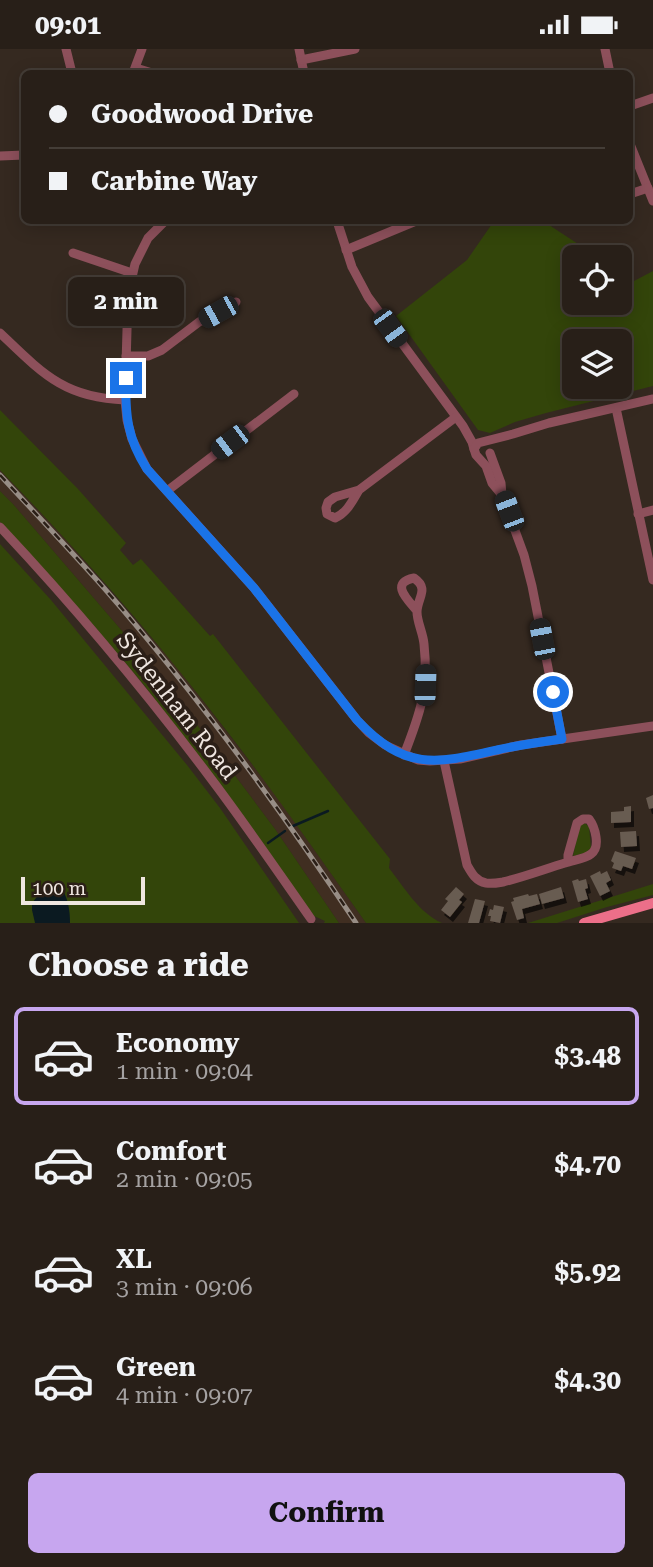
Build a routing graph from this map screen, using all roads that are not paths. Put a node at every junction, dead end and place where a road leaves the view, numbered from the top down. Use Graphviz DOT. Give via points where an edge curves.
graph roads {
  1 [pos="66,49"];
  2 [pos="142,49"];
  3 [pos="299,49"];
  4 [pos="355,49"];
  5 [pos="605,49"];
  6 [pos="301,60"];
  7 [pos="71,70"];
  8 [pos="134,70"];
  9 [pos="303,70"];
  10 [pos="609,70"];
  11 [pos="653,98"];
  12 [pos="633,105"];
  13 [pos="633,151"];
  14 [pos="21,155"];
  15 [pos="0,156"];
  16 [pos="648,188"];
  17 [pos="633,193"];
  18 [pos="653,201"];
  19 [pos="163,224"];
  20 [pos="338,224"];
  21 [pos="409,224"];
  22 [pos="346,250"];
  23 [pos="74,253"];
  24 [pos="132,273"];
  25 [pos="237,301"];
  26 [pos="0,333"];
  27 [pos="126,356"];
  28 [pos="295,393"];
  29 [pos="653,399"];
  30 [pos="125,400"];
  31 [pos="616,408"];
  32 [pos="456,417"];
  33 [pos="463,426"];
  34 [pos="513,434"];
  35 [pos="483,442"];
  36 [pos="474,449"];
  37 [pos="490,453"];
  38 [pos="480,458"];
  39 [pos="359,490"];
  40 [pos="167,491"];
  41 [pos="502,495"];
  42 [pos="653,510"];
  43 [pos="638,514"];
  44 [pos="0,527"];
  45 [pos="653,580"];
  46 [pos="417,611"];
  47 [pos="653,726"];
  48 [pos="562,739"];
  49 [pos="404,755"];
  50 [pos="444,761"];
  51 [pos="568,862"];
  52 [pos="653,903"];
  53 [pos="312,921"];
  54 [pos="584,923"];
  1 -- 7 [label="street"];
  2 -- 8 [label="street"];
  3 -- 6 [label="street"];
  4 -- 6 [label="street"];
  5 -- 10 [label="street"];
  6 -- 9 [label="street"];
  11 -- 12 [label="street"];
  13 -- 16 [label="street"];
  14 -- 15 [label="street"];
  16 -- 17 [label="street"];
  16 -- 18 [label="street"];
  19 -- 24 [label="street" via="148,239"];
  20 -- 22 [label="street"];
  21 -- 22 [label="street"];
  22 -- 32 [label="street" via="368,297"];
  23 -- 24 [label="street"];
  24 -- 27 [label="street"];
  25 -- 27 [label="street" via="162,350 148,356"];
  26 -- 30 [label="street" via="56,382 95,398"];
  27 -- 30 [label="street"];
  28 -- 40 [label="street"];
  29 -- 31 [label="street"];
  30 -- 40 [label="street" via="135,449"];
  31 -- 34 [label="street"];
  31 -- 43 [label="street"];
  32 -- 33 [label="street"];
  32 -- 39 [label="street"];
  33 -- 35 [label="street"];
  33 -- 36 [label="street"];
  34 -- 35 [label="street"];
  34 -- 37 [label="street"];
  35 -- 36 [label="street"];
  35 -- 37 [label="street"];
  36 -- 38 [label="street"];
  37 -- 38 [label="street"];
  37 -- 41 [label="street"];
  38 -- 41 [label="street"];
  40 -- 49 [label="street" via="254,588 357,720"];
  41 -- 48 [label="street" via="531,586"];
  42 -- 43 [label="street"];
  43 -- 45 [label="street"];
  44 -- 53 [label="street, Sydenham Road" via="166,720"];
  46 -- 49 [label="street" via="424,641 425,685"];
  47 -- 48 [label="street"];
  48 -- 50 [label="street"];
  49 -- 50 [label="street"];
  50 -- 51 [label="street" via="472,875 490,884"];
  51 -- 51 [label="street" via="576,823 589,819 594,852"];
  52 -- 54 [label="main road"];
}
